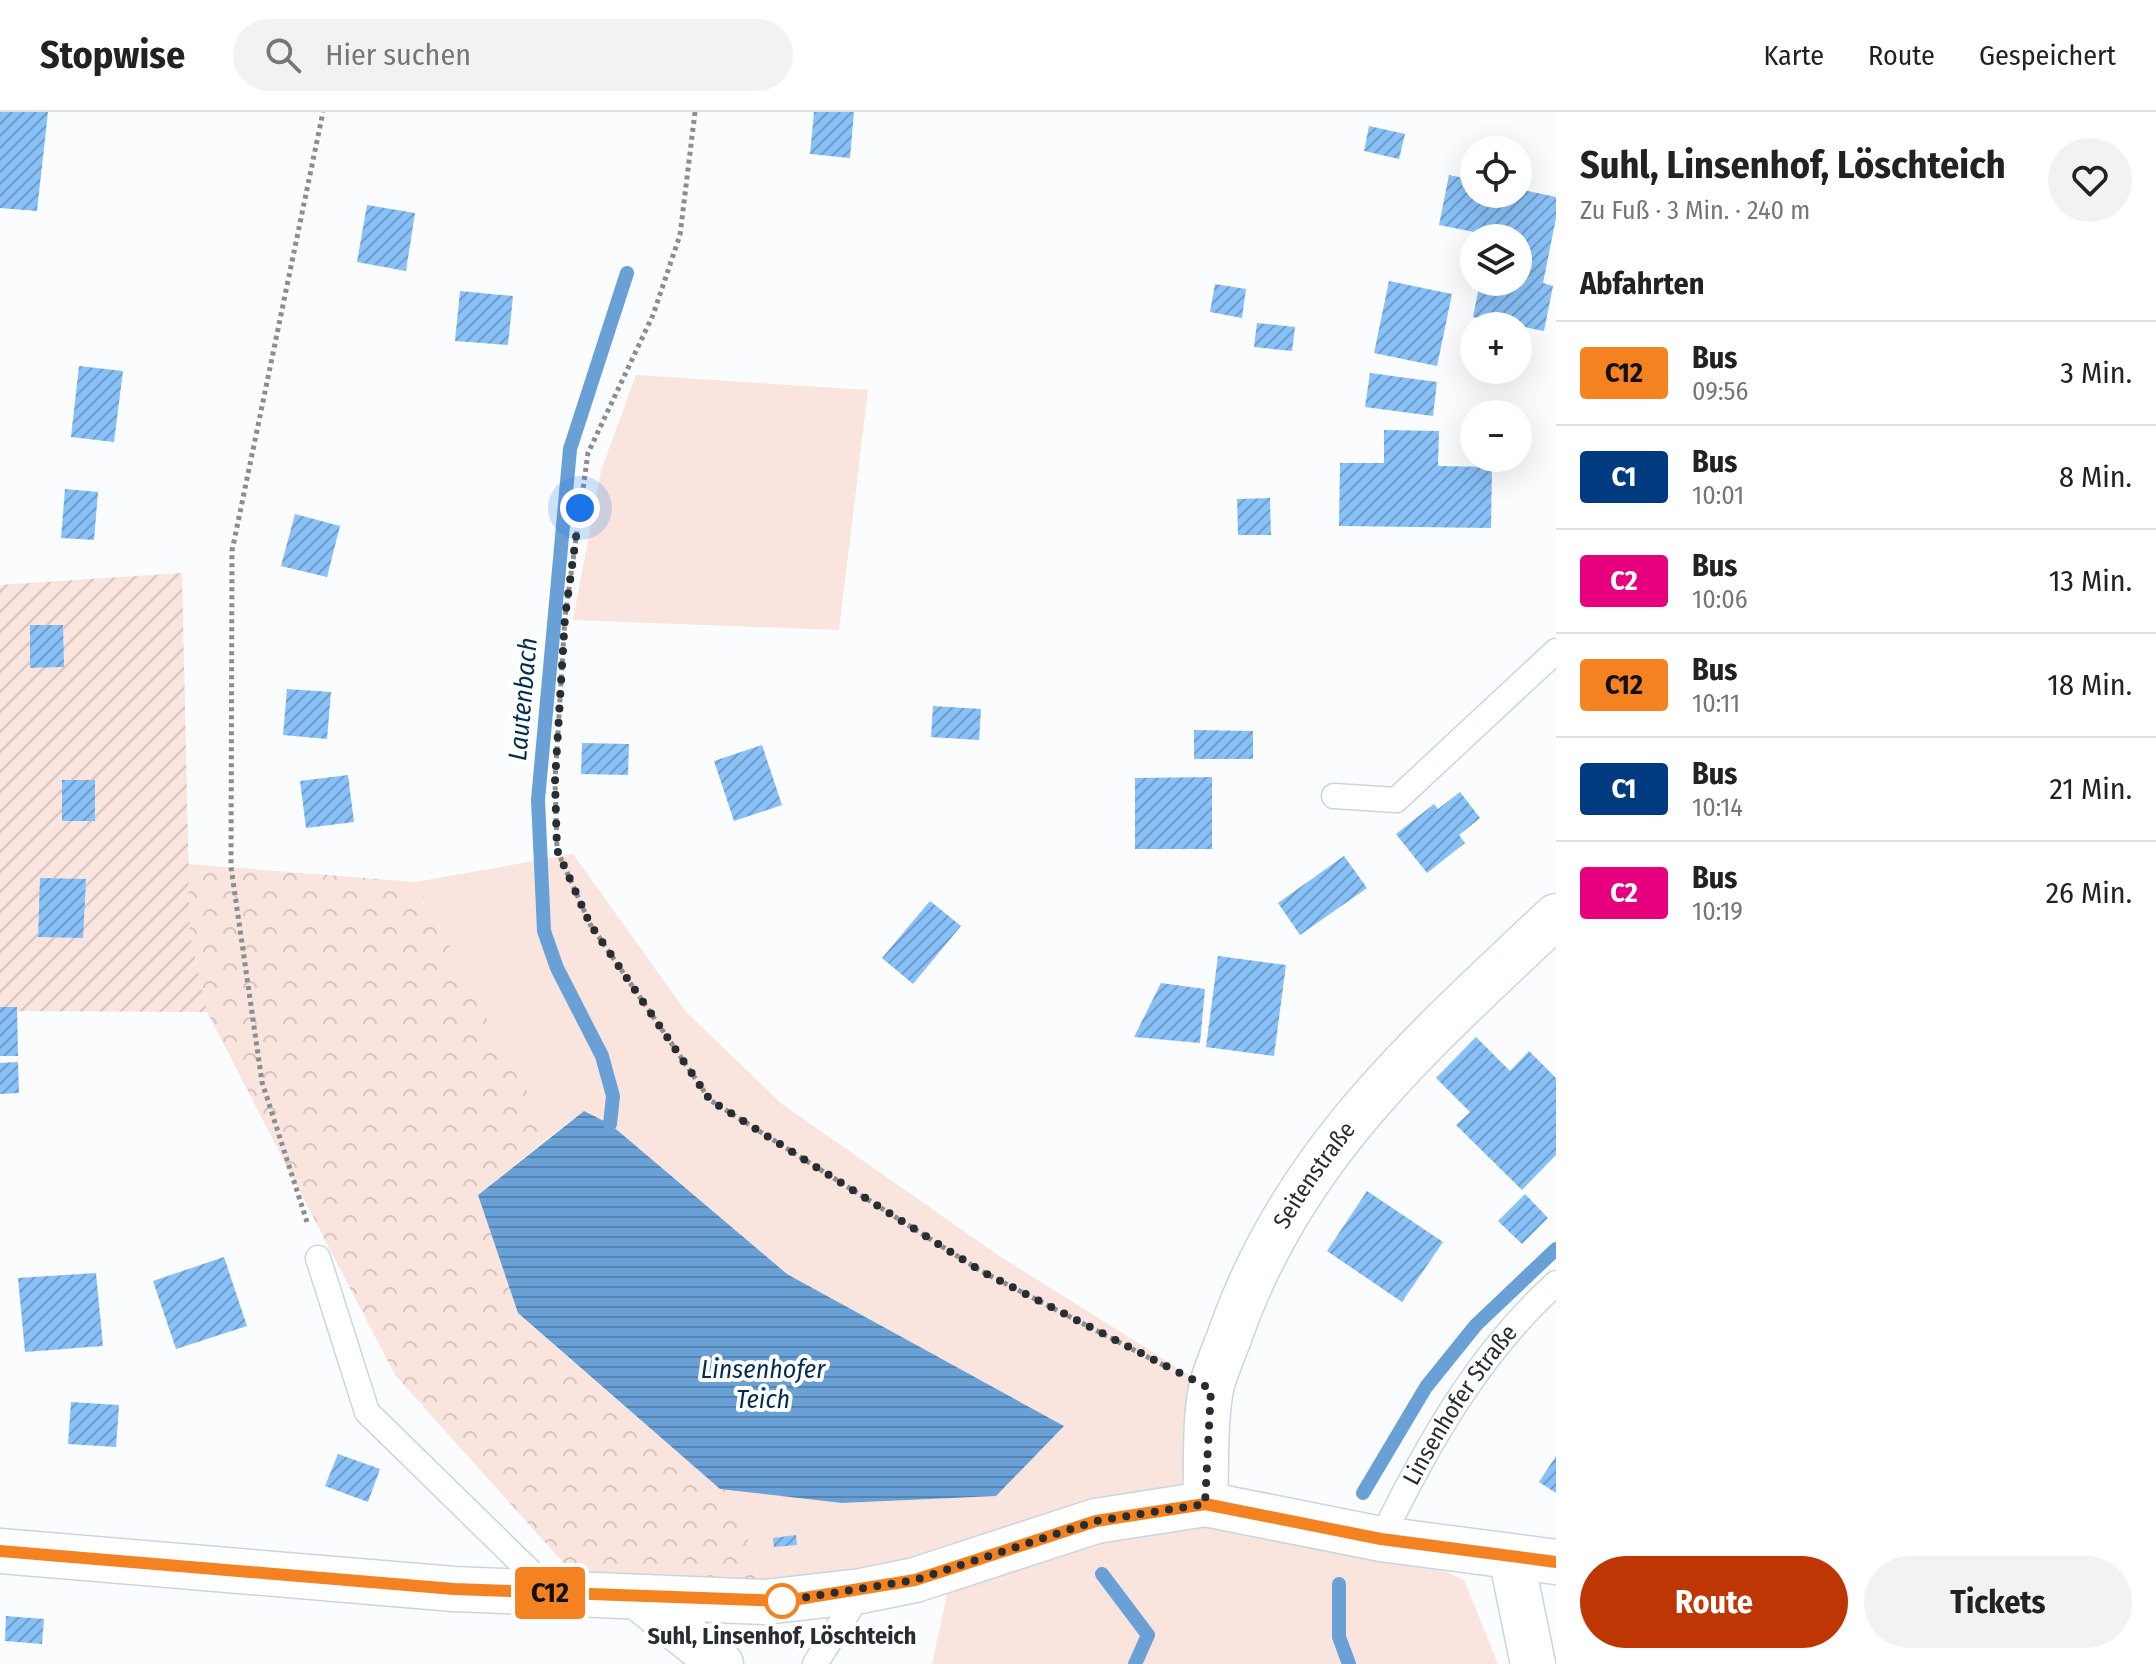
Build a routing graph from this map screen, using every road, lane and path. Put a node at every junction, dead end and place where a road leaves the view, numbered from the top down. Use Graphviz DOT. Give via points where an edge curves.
graph roads {
  1 [pos="323,112"];
  2 [pos="695,112"];
  3 [pos="1556,651"];
  4 [pos="1334,796"];
  5 [pos="1556,916"];
  6 [pos="318,1258"];
  7 [pos="1556,1283"];
  8 [pos="1211,1389"];
  9 [pos="1205,1504"];
  10 [pos="1381,1539"];
  11 [pos="0,1551"];
  12 [pos="1511,1557"];
  13 [pos="1556,1562"];
  14 [pos="861,1591"];
  15 [pos="552,1593"];
  16 [pos="639,1598"];
  17 [pos="721,1664"];
  18 [pos="815,1664"];
  19 [pos="1533,1664"];
  1 -- 6 [label="path" via="232,551 231,851 262,1082"];
  2 -- 8 [label="path" via="680,235 653,315 588,453 565,617 555,781 557,850 590,924 710,1100 981,1271"];
  3 -- 4 [label="lane" via="1396,800"];
  5 -- 8 [label="street, Seitenstraße" via="1355,1114 1309,1175 1260,1262"];
  6 -- 15 [label="lane" via="367,1412"];
  7 -- 10 [label="lane, Linsenhofer Straße" via="1520,1316 1468,1383 1419,1462"];
  8 -- 9 [label="street, Seitenstraße"];
  9 -- 10 [label="street"];
  9 -- 14 [label="street" via="1096,1521 952,1570"];
  10 -- 12 [label="street"];
  11 -- 15 [label="street"];
  12 -- 13 [label="street"];
  12 -- 19 [label="street"];
  14 -- 16 [label="street" via="765,1602"];
  14 -- 18 [label="lane"];
  15 -- 16 [label="street"];
  16 -- 17 [label="street"];
}
